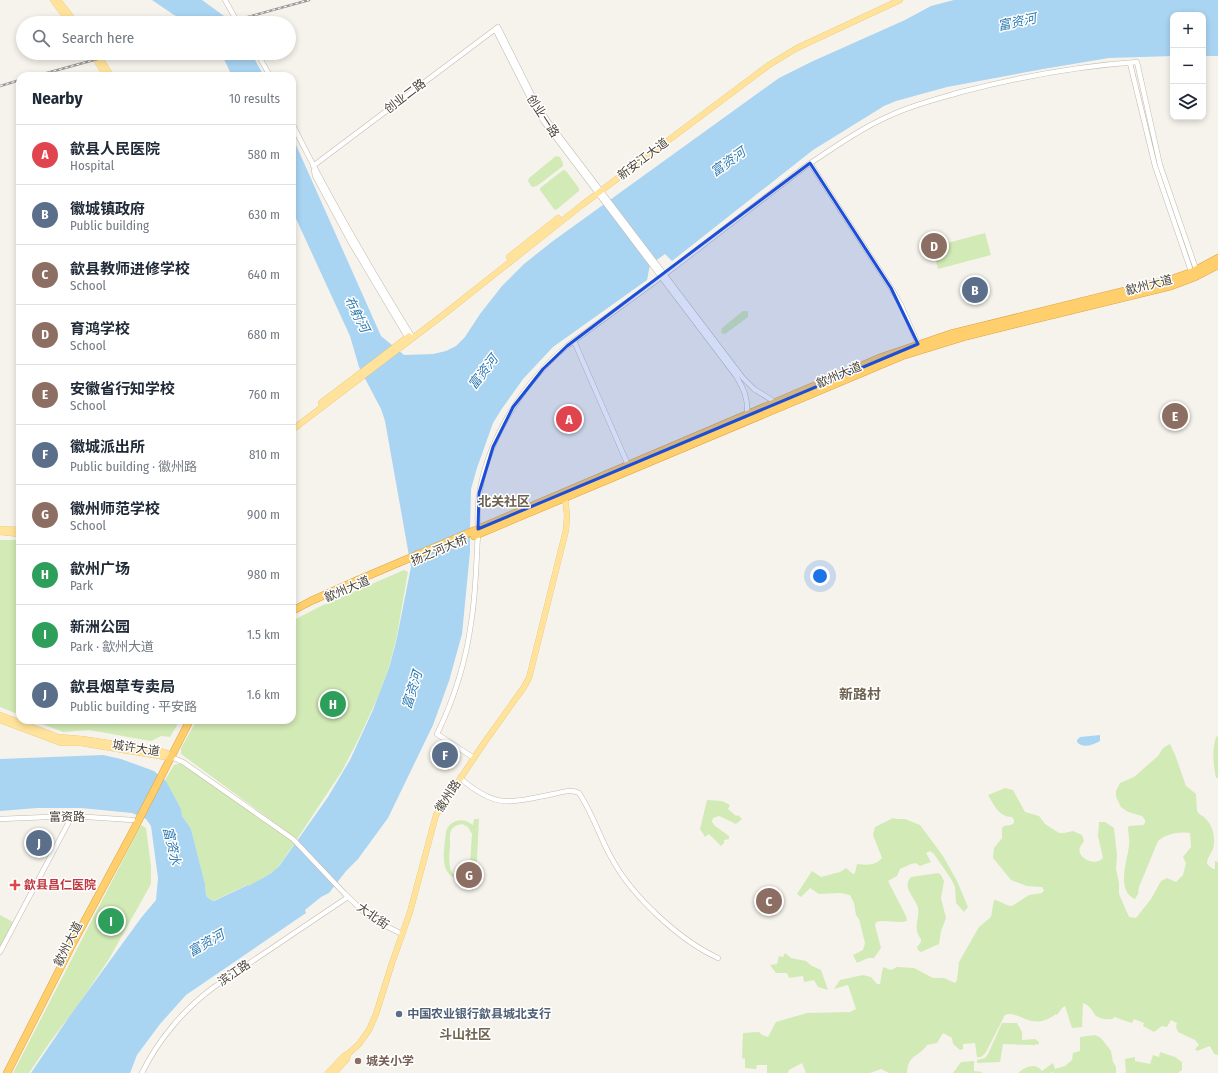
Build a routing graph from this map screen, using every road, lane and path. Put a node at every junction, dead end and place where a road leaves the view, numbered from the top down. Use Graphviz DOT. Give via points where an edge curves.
graph roads {
  1 [pos="53,0"];
  2 [pos="58,0"];
  3 [pos="225,0"];
  4 [pos="890,0"];
  5 [pos="900,0"];
  6 [pos="65,16"];
  7 [pos="71,16"];
  8 [pos="234,16"];
  9 [pos="496,28"];
  10 [pos="96,60"];
  11 [pos="101,60"];
  12 [pos="260,60"];
  13 [pos="1130,63"];
  14 [pos="104,72"];
  15 [pos="109,72"];
  16 [pos="268,72"];
  17 [pos="296,131"];
  18 [pos="810,163"];
  19 [pos="313,166"];
  20 [pos="599,192"];
  21 [pos="1218,258"];
  22 [pos="1218,265"];
  23 [pos="1195,274"];
  24 [pos="663,276"];
  25 [pos="410,338"];
  26 [pos="574,341"];
  27 [pos="918,344"];
  28 [pos="358,377"];
  29 [pos="775,402"];
  30 [pos="747,414"];
  31 [pos="296,422"];
  32 [pos="296,427"];
  33 [pos="628,465"];
  34 [pos="565,498"];
  35 [pos="0,528"];
  36 [pos="16,530"];
  37 [pos="0,532"];
  38 [pos="476,533"];
  39 [pos="16,534"];
  40 [pos="403,563"];
  41 [pos="296,609"];
  42 [pos="296,613"];
  43 [pos="0,715"];
  44 [pos="0,720"];
  45 [pos="16,721"];
  46 [pos="24,724"];
  47 [pos="183,724"];
  48 [pos="187,724"];
  49 [pos="168,755"];
  50 [pos="474,758"];
  51 [pos="460,778"];
  52 [pos="72,816"];
  53 [pos="136,818"];
  54 [pos="0,819"];
  55 [pos="346,896"];
  56 [pos="402,934"];
  57 [pos="0,952"];
  58 [pos="718,958"];
  59 [pos="348,1054"];
  60 [pos="2,1073"];
  61 [pos="7,1073"];
  62 [pos="142,1073"];
  63 [pos="328,1073"];
  64 [pos="334,1073"];
  1 -- 6 [label="main road"];
  2 -- 7 [label="main road"];
  3 -- 8 [label="street"];
  4 -- 20 [label="main road, 新安江大道" via="773,58"];
  5 -- 20 [label="main road, 新安江大道" via="781,57"];
  9 -- 19 [label="street, 创业二路"];
  9 -- 20 [label="street, 创业一路" via="547,120"];
  10 -- 14 [label="main road"];
  11 -- 15 [label="main road"];
  12 -- 16 [label="street"];
  13 -- 18 [label="street" via="1086,67 1024,78 912,106 876,122"];
  13 -- 23 [label="street" via="1155,166"];
  13 -- 23 [label="street" via="1137,62 1160,165"];
  17 -- 19 [label="street"];
  18 -- 24 [label="street"];
  18 -- 27 [label="street" via="891,288"];
  19 -- 25 [label="street"];
  20 -- 24 [label="street, 创业一路"];
  20 -- 25 [label="main road, 新安江大道"];
  21 -- 23 [label="highway, 歙州大道"];
  22 -- 23 [label="highway, 歙州大道"];
  23 -- 27 [label="highway, 歙州大道"];
  23 -- 34 [label="highway, 歙州大道" via="1163,288 967,336 902,356"];
  24 -- 26 [label="street"];
  24 -- 29 [label="street" via="743,378 754,389"];
  24 -- 30 [label="street" via="746,392"];
  25 -- 28 [label="main road, 新安江大道"];
  26 -- 33 [label="street"];
  26 -- 38 [label="street" via="531,383 513,407 501,430 490,455 479,493"];
  27 -- 29 [label="highway, 歙州大道"];
  28 -- 31 [label="main road"];
  28 -- 32 [label="main road"];
  29 -- 30 [label="highway, 歙州大道"];
  30 -- 33 [label="highway, 歙州大道"];
  33 -- 38 [label="highway, 歙州大道"];
  34 -- 38 [label="highway, 歙州大道"];
  34 -- 50 [label="main road, 徽州路" via="566,530 531,674"];
  35 -- 36 [label="main road"];
  37 -- 39 [label="main road"];
  38 -- 40 [label="highway, 扬之河大桥"];
  38 -- 50 [label="street" via="470,634 457,683 437,734"];
  40 -- 41 [label="highway, 歙州大道"];
  40 -- 42 [label="highway, 歙州大道"];
  43 -- 45 [label="main road, 城许大道"];
  44 -- 49 [label="main road, 城许大道" via="61,742"];
  46 -- 49 [label="main road, 城许大道" via="58,737"];
  47 -- 49 [label="highway"];
  48 -- 49 [label="highway"];
  49 -- 53 [label="highway"];
  49 -- 55 [label="street, 大北街" via="183,762 293,839"];
  50 -- 51 [label="main road, 徽州路"];
  51 -- 56 [label="main road, 徽州路" via="434,818"];
  51 -- 58 [label="street" via="482,795 496,801 515,801 570,791 580,794 612,859 634,892 686,939"];
  52 -- 53 [label="street, 富资路"];
  52 -- 54 [label="street, 富资路"];
  52 -- 57 [label="street"];
  53 -- 60 [label="highway, 歙州大道" via="70,938"];
  53 -- 61 [label="highway, 歙州大道"];
  55 -- 56 [label="street, 大北街" via="370,917"];
  55 -- 62 [label="street, 滨江路" via="200,998 163,1039"];
  56 -- 59 [label="main road, 徽州路" via="371,1026 359,1044"];
  59 -- 63 [label="main road, 徽州路"];
  59 -- 64 [label="main road, 徽州路" via="347,1059"];
}
